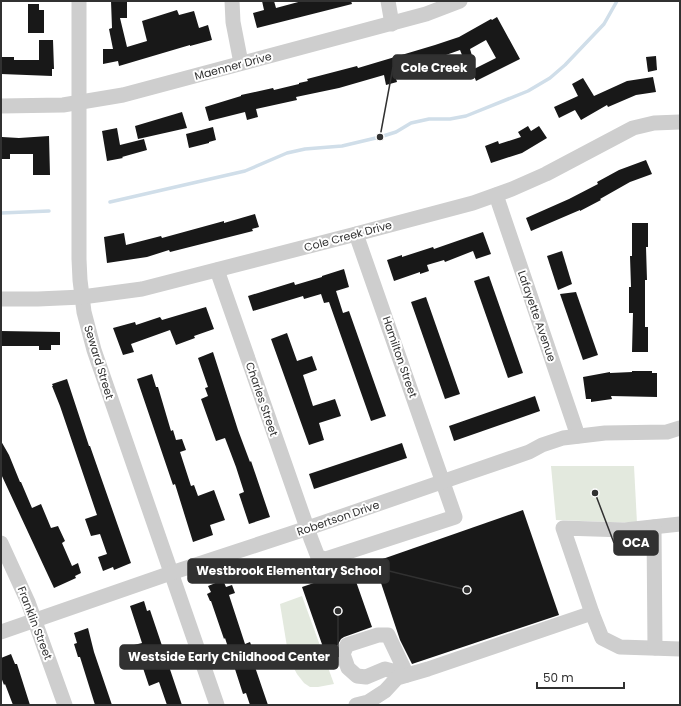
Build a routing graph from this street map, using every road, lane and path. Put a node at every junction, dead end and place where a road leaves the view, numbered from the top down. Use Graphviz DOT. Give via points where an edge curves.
graph roads {
  1 [pos="79,1"];
  2 [pos="232,1"];
  3 [pos="388,1"];
  4 [pos="460,1"];
  5 [pos="392,24"];
  6 [pos="242,63"];
  7 [pos="79,102"];
  8 [pos="1,106"];
  9 [pos="680,122"];
  10 [pos="496,195"];
  11 [pos="356,234"];
  12 [pos="217,270"];
  13 [pos="82,297"];
  14 [pos="1,299"];
  15 [pos="680,428"];
  16 [pos="578,436"];
  17 [pos="443,481"];
  18 [pos="680,524"];
  19 [pos="654,526"];
  20 [pos="308,528"];
  21 [pos="1,543"];
  22 [pos="171,573"];
  23 [pos="592,613"];
  24 [pos="35,621"];
  25 [pos="1,632"];
  26 [pos="655,648"];
  27 [pos="680,649"];
  28 [pos="65,705"];
  29 [pos="217,705"];
  30 [pos="356,705"];
  1 -- 7 [label="street, Seward Street"];
  2 -- 6 [label="street" via="233,22"];
  3 -- 5 [label="street"];
  4 -- 5 [label="street, Maenner Drive"];
  5 -- 6 [label="street, Maenner Drive"];
  6 -- 7 [label="street, Maenner Drive" via="123,95"];
  7 -- 8 [label="street, Maenner Drive" via="63,105"];
  7 -- 13 [label="street, Seward Street" via="79,259"];
  9 -- 10 [label="street, Cole Creek Drive" via="654,123 633,128 546,174"];
  10 -- 11 [label="street, Cole Creek Drive"];
  10 -- 16 [label="street, Lafayette Avenue"];
  11 -- 12 [label="street, Cole Creek Drive"];
  11 -- 17 [label="street, Hamilton Street"];
  12 -- 13 [label="street, Cole Creek Drive" via="142,289"];
  12 -- 20 [label="street, Charles Street"];
  13 -- 14 [label="street, Cole Creek Drive"];
  13 -- 22 [label="street, Seward Street" via="94,350"];
  15 -- 16 [label="street, Robertson Drive" via="667,432"];
  16 -- 17 [label="street, Robertson Drive" via="542,445 529,452"];
  17 -- 20 [label="street, Robertson Drive"];
  17 -- 20 [label="street, Hamilton Street" via="455,518 326,559 318,557"];
  18 -- 19 [label="street"];
  19 -- 23 [label="street" via="625,530 563,528"];
  19 -- 26 [label="street"];
  20 -- 22 [label="street, Robertson Drive"];
  21 -- 24 [label="street, Franklin Street"];
  22 -- 24 [label="street, Robertson Drive"];
  22 -- 29 [label="street, Seward Street"];
  23 -- 26 [label="street" via="602,638 620,647"];
  23 -- 30 [label="street" via="397,678 385,691 368,702"];
  24 -- 25 [label="street, Robertson Drive"];
  24 -- 28 [label="street, Franklin Street"];
  26 -- 27 [label="street"];
}
